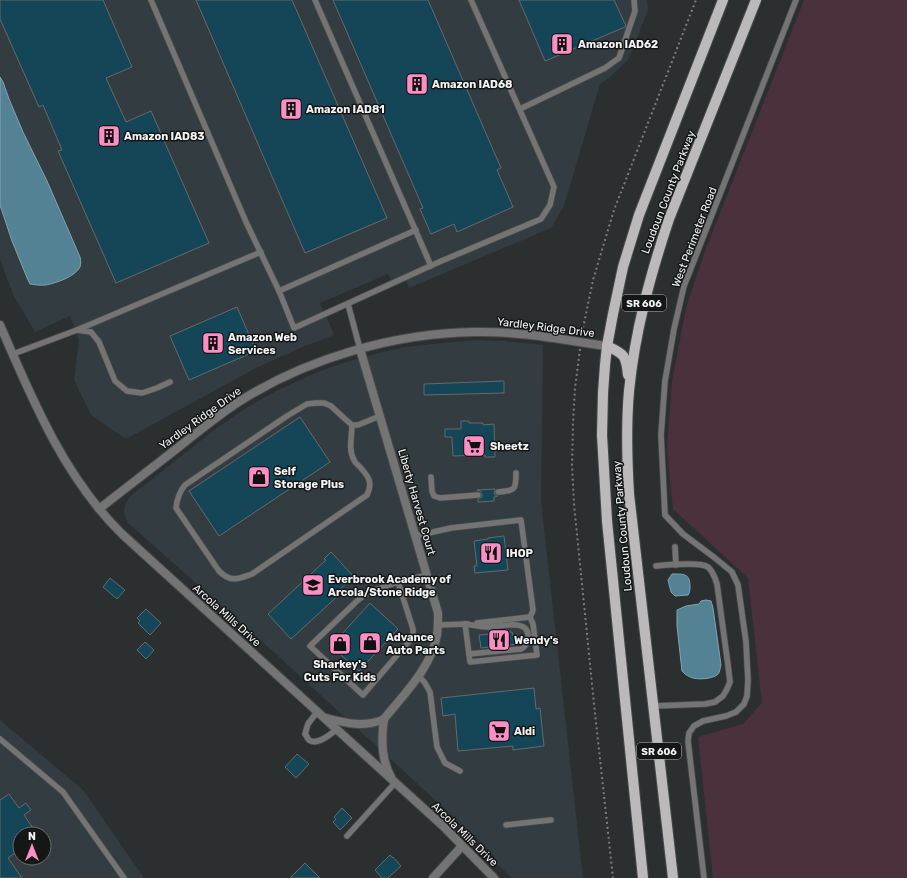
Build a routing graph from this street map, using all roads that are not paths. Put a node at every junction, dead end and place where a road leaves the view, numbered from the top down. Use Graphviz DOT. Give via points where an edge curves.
graph roads {
  1 [pos="151,0"];
  2 [pos="315,0"];
  3 [pos="471,0"];
  4 [pos="634,0"];
  5 [pos="722,0"];
  6 [pos="756,0"];
  7 [pos="796,0"];
  8 [pos="520,109"];
  9 [pos="416,230"];
  10 [pos="261,252"];
  11 [pos="431,266"];
  12 [pos="279,291"];
  13 [pos="348,304"];
  14 [pos="0,325"];
  15 [pos="76,330"];
  16 [pos="607,346"];
  17 [pos="360,349"];
  18 [pos="13,354"];
  19 [pos="170,382"];
  20 [pos="629,391"];
  21 [pos="380,416"];
  22 [pos="352,425"];
  23 [pos="516,473"];
  24 [pos="431,477"];
  25 [pos="498,492"];
  26 [pos="478,495"];
  27 [pos="99,510"];
  28 [pos="415,536"];
  29 [pos="675,547"];
  30 [pos="676,565"];
  31 [pos="656,566"];
  32 [pos="427,575"];
  33 [pos="398,582"];
  34 [pos="530,617"];
  35 [pos="465,624"];
  36 [pos="438,625"];
  37 [pos="469,654"];
  38 [pos="419,676"];
  39 [pos="654,706"];
  40 [pos="320,714"];
  41 [pos="384,719"];
  42 [pos="337,729"];
  43 [pos="0,739"];
  44 [pos="460,771"];
  45 [pos="394,781"];
  46 [pos="551,820"];
  47 [pos="506,825"];
  48 [pos="347,836"];
  49 [pos="462,846"];
  50 [pos="124,878"];
  51 [pos="433,878"];
  52 [pos="494,878"];
  53 [pos="643,878"];
  54 [pos="673,878"];
  55 [pos="704,878"];
  1 -- 10 [label="lane"];
  2 -- 9 [label="lane"];
  3 -- 8 [label="lane"];
  4 -- 8 [label="lane" via="635,11 619,58 606,68"];
  5 -- 16 [label="main road, Loudoun County Parkway / SR 606" via="638,215 623,267"];
  6 -- 20 [label="main road, Loudoun County Parkway / SR 606" via="656,256 642,311"];
  7 -- 55 [label="lane, West Perimeter Road" via="684,286 665,381 661,435 665,515 683,534 732,572 738,585 746,642 748,680 744,704 736,712 703,721 694,726 689,733"];
  8 -- 11 [label="lane" via="554,187 550,205 541,219"];
  9 -- 11 [label="lane"];
  9 -- 12 [label="lane"];
  10 -- 12 [label="lane"];
  10 -- 15 [label="lane"];
  11 -- 13 [label="lane"];
  12 -- 13 [label="lane" via="294,328"];
  13 -- 17 [label="lane"];
  14 -- 18 [label="street, Arcola Mills Drive"];
  15 -- 18 [label="lane"];
  15 -- 19 [label="lane" via="91,332 99,342 115,381 127,391 142,393"];
  16 -- 17 [label="street, Yardley Ridge Drive" via="519,333 475,332 424,336"];
  16 -- 20 [label="main road" via="619,351 624,357"];
  16 -- 53 [label="main road, Loudoun County Parkway / SR 606" via="602,435 607,521"];
  17 -- 21 [label="street, Liberty Harvest Court"];
  17 -- 27 [label="street, Yardley Ridge Drive" via="309,366 242,400"];
  18 -- 27 [label="street, Arcola Mills Drive" via="50,432"];
  20 -- 39 [label="main road, Loudoun County Parkway / SR 606" via="629,494"];
  21 -- 22 [label="lane"];
  21 -- 28 [label="street, Liberty Harvest Court"];
  22 -- 22 [label="lane" via="331,406 324,403 307,404 185,485 180,491 176,508 219,571 232,579 252,574 367,495 370,482 354,460 351,450"];
  23 -- 25 [label="lane" via="515,488 511,491"];
  24 -- 26 [label="lane" via="434,496 440,498"];
  27 -- 40 [label="street, Arcola Mills Drive" via="122,534"];
  28 -- 32 [label="street, Liberty Harvest Court"];
  28 -- 34 [label="lane" via="451,528 521,520 532,610"];
  29 -- 30 [label="lane"];
  30 -- 31 [label="lane"];
  30 -- 39 [label="lane" via="699,565 707,567 713,573 717,584 730,682 723,696 715,702"];
  32 -- 33 [label="lane"];
  32 -- 36 [label="street, Liberty Harvest Court" via="438,613"];
  33 -- 33 [label="lane" via="369,592 310,646 363,695 413,634"];
  34 -- 35 [label="lane"];
  34 -- 37 [label="lane" via="537,655 470,662"];
  35 -- 36 [label="lane"];
  35 -- 37 [label="lane"];
  35 -- 37 [label="lane" via="487,627 514,624 523,627 528,634 527,644 521,649"];
  36 -- 38 [label="street, Liberty Harvest Court" via="434,647"];
  38 -- 41 [label="street, Liberty Harvest Court"];
  38 -- 44 [label="lane" via="430,692 437,747 445,763"];
  39 -- 54 [label="main road, Loudoun County Parkway / SR 606"];
  40 -- 41 [label="street" via="344,722 367,724"];
  40 -- 42 [label="street, Arcola Mills Drive"];
  40 -- 42 [label="lane" via="308,724 305,734 309,740 315,742 325,739"];
  41 -- 45 [label="street" via="382,733 385,764"];
  42 -- 45 [label="street, Arcola Mills Drive"];
  43 -- 50 [label="lane" via="63,792"];
  45 -- 48 [label="lane"];
  45 -- 49 [label="street, Arcola Mills Drive"];
  46 -- 47 [label="lane"];
  49 -- 51 [label="street"];
  49 -- 52 [label="street, Arcola Mills Drive"];
}
